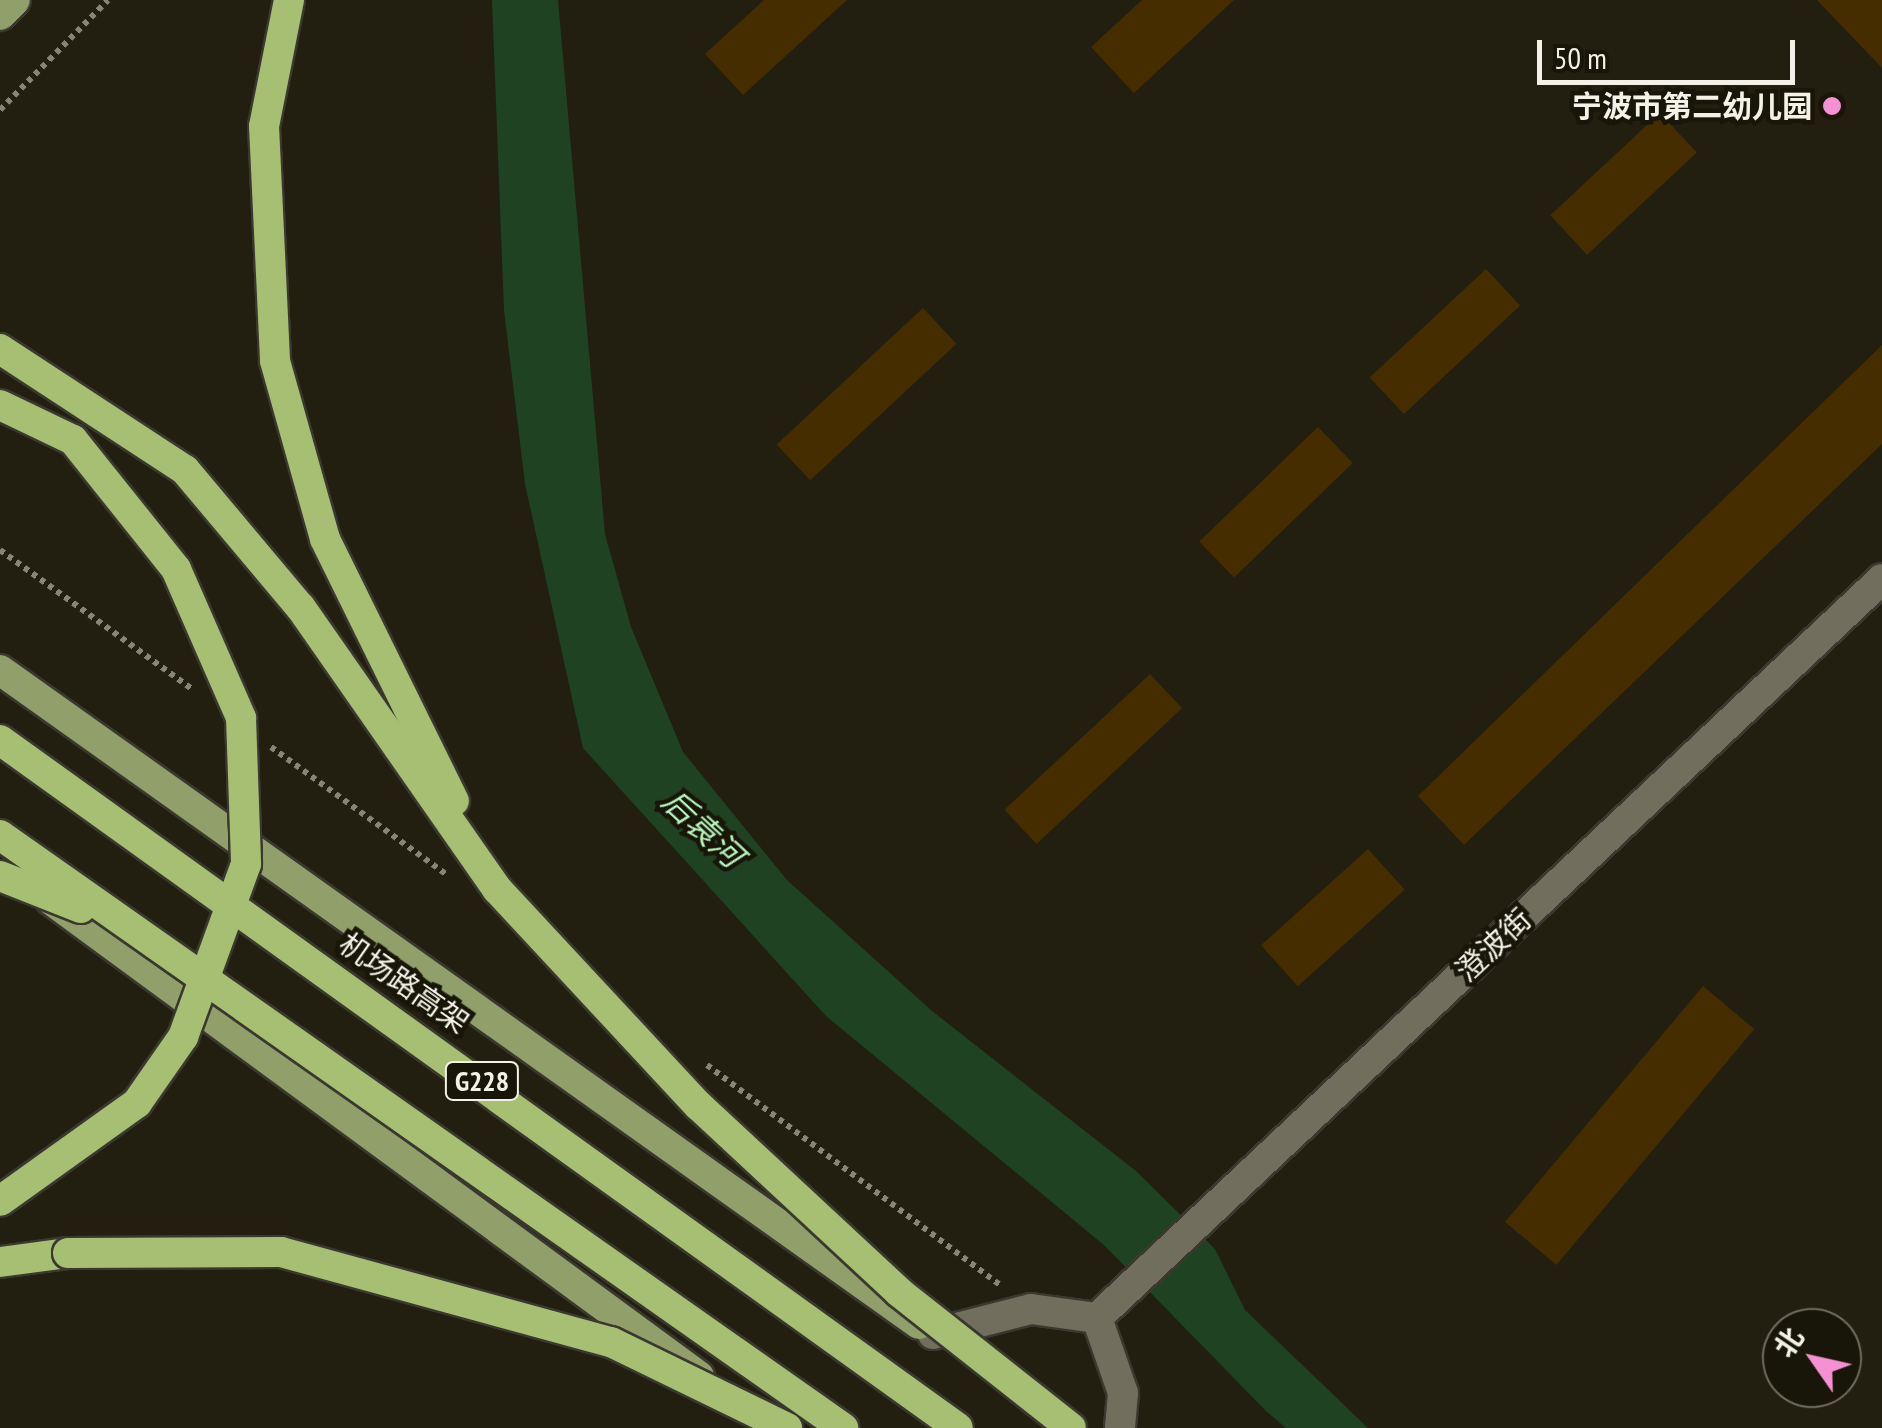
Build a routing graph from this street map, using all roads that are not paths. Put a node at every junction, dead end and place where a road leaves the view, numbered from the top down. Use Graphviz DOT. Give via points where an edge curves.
graph roads {
  1 [pos="14,0"];
  2 [pos="288,0"];
  3 [pos="0,15"];
  4 [pos="0,348"];
  5 [pos="0,405"];
  6 [pos="1882,578"];
  7 [pos="0,670"];
  8 [pos="0,740"];
  9 [pos="0,834"];
  10 [pos="0,863"];
  11 [pos="0,876"];
  12 [pos="497,889"];
  13 [pos="124,925"];
  14 [pos="0,1201"];
  15 [pos="0,1262"];
  16 [pos="1100,1315"];
  17 [pos="933,1334"];
  18 [pos="760,1425"];
  19 [pos="787,1428"];
  20 [pos="844,1428"];
  21 [pos="958,1428"];
  22 [pos="1051,1428"];
  23 [pos="1072,1428"];
  24 [pos="1120,1428"];
  1 -- 3 [label="main road"];
  2 -- 12 [label="highway, bridge" via="264,126 275,361 325,538"];
  4 -- 12 [label="highway, bridge" via="184,470 301,608"];
  5 -- 14 [label="highway, bridge" via="73,440 176,569 242,718 246,864 183,1037 137,1103"];
  6 -- 16 [label="street, 澄波街"];
  7 -- 17 [label="main road"];
  8 -- 21 [label="highway, 机场路高架 / G228, bridge"];
  9 -- 13 [label="highway, G228, bridge"];
  10 -- 18 [label="main road"];
  11 -- 13 [label="highway, bridge"];
  12 -- 23 [label="highway, bridge" via="698,1106 899,1292"];
  13 -- 20 [label="highway, G228, bridge"];
  15 -- 19 [label="highway, bridge" via="282,1252 612,1342"];
  16 -- 17 [label="street" via="1031,1309"];
  16 -- 24 [label="street" via="1122,1393"];
  17 -- 22 [label="main road"];
}
